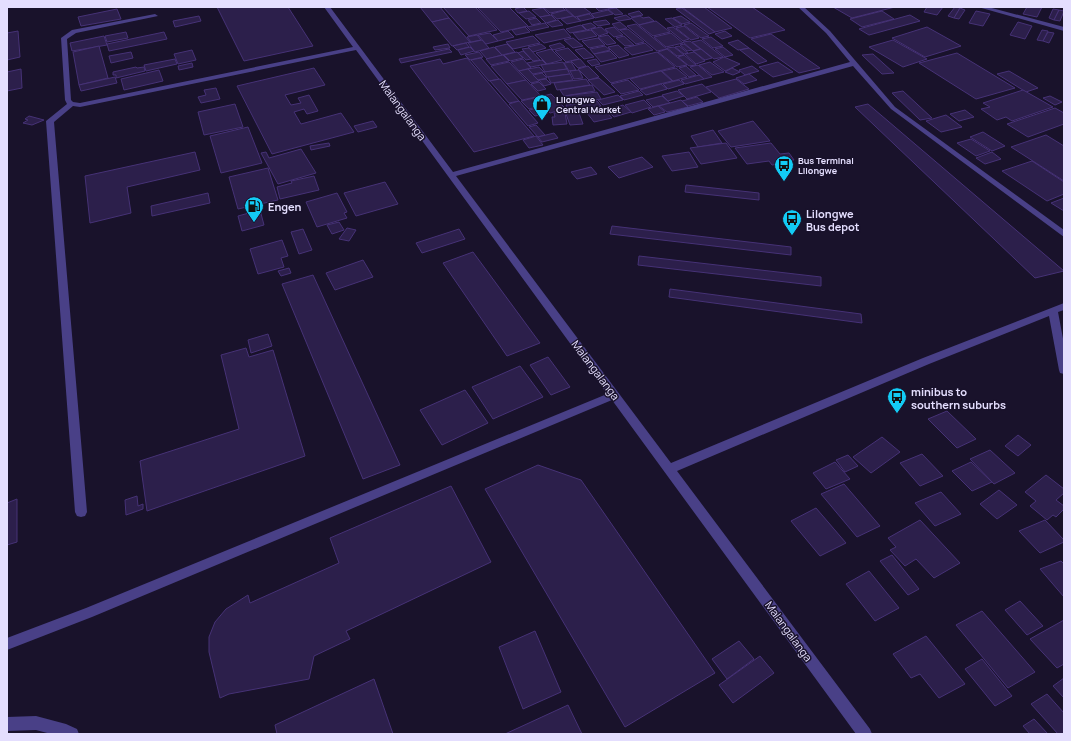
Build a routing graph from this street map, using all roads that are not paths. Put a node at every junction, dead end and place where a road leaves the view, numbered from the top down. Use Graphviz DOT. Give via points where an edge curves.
graph roads {
  1 [pos="327,7"];
  2 [pos="800,7"];
  3 [pos="981,7"];
  4 [pos="156,16"];
  5 [pos="1064,29"];
  6 [pos="357,48"];
  7 [pos="855,63"];
  8 [pos="71,104"];
  9 [pos="451,175"];
  10 [pos="1064,234"];
  11 [pos="1064,306"];
  12 [pos="1053,310"];
  13 [pos="1064,370"];
  14 [pos="614,395"];
  15 [pos="669,469"];
  16 [pos="81,512"];
  17 [pos="7,644"];
  18 [pos="7,724"];
  19 [pos="72,734"];
  20 [pos="865,734"];
  1 -- 6 [label="street, Malangalanga"];
  2 -- 7 [label="street" via="828,32"];
  3 -- 5 [label="street"];
  4 -- 8 [label="street" via="74,32 64,38 68,100"];
  6 -- 8 [label="street" via="80,105"];
  6 -- 9 [label="street, Malangalanga"];
  7 -- 9 [label="street"];
  7 -- 10 [label="street" via="893,108"];
  8 -- 16 [label="street" via="50,121"];
  9 -- 14 [label="street, Malangalanga"];
  11 -- 12 [label="street"];
  12 -- 13 [label="street"];
  12 -- 15 [label="street" via="926,360"];
  14 -- 15 [label="street, Malangalanga"];
  14 -- 17 [label="street" via="96,610"];
  15 -- 20 [label="street, Malangalanga"];
  18 -- 19 [label="street" via="36,723"];
}
